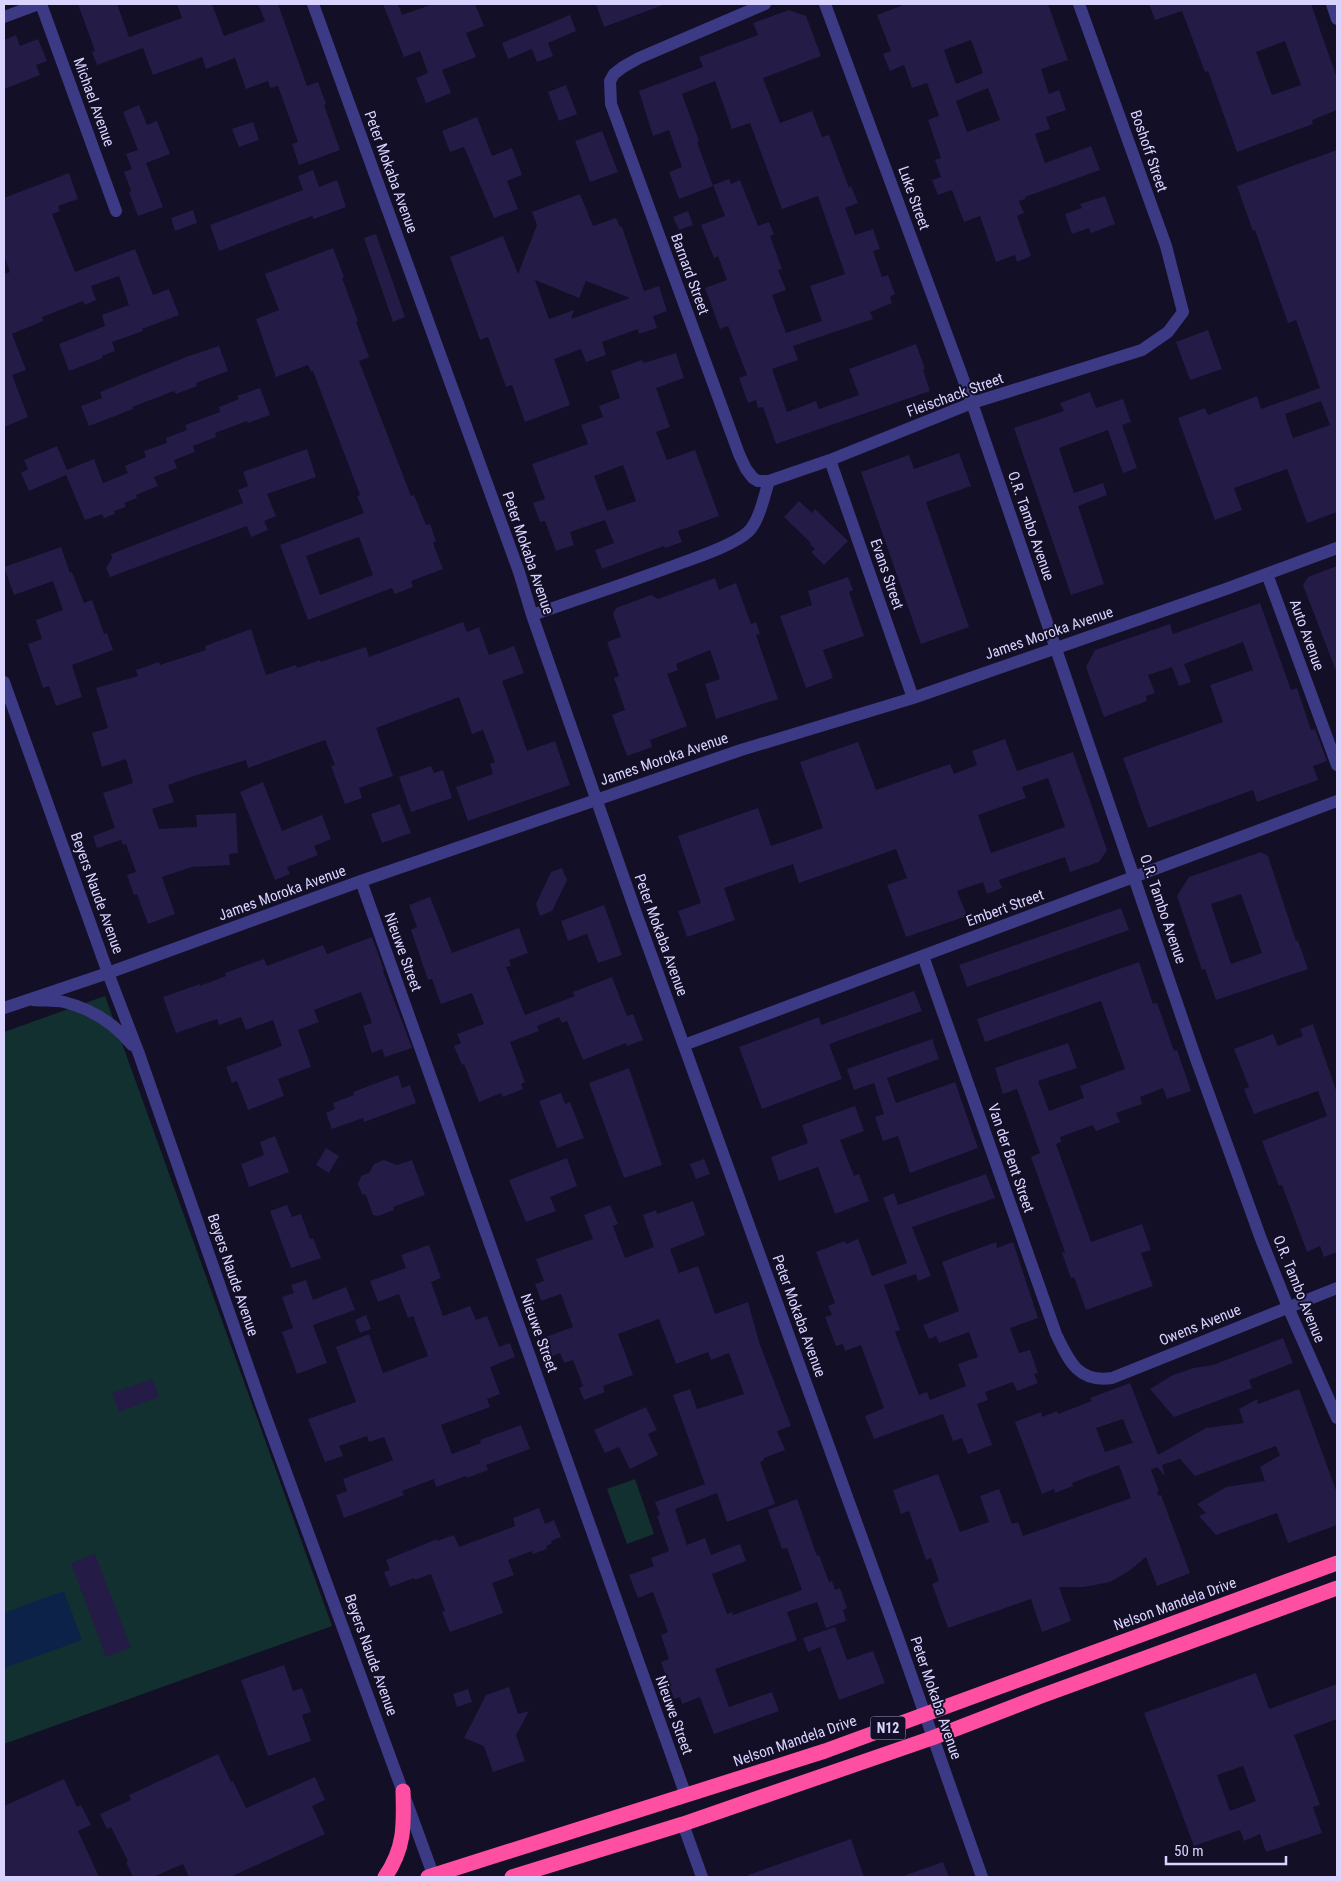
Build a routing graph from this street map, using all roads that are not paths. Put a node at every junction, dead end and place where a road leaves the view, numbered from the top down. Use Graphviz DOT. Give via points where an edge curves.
graph roads {
  1 [pos="40,4"];
  2 [pos="313,4"];
  3 [pos="765,4"];
  4 [pos="825,4"];
  5 [pos="1079,4"];
  6 [pos="1332,4"];
  7 [pos="4,17"];
  8 [pos="1337,19"];
  9 [pos="116,211"];
  10 [pos="1183,312"];
  11 [pos="972,403"];
  12 [pos="830,460"];
  13 [pos="769,481"];
  14 [pos="1337,548"];
  15 [pos="1266,574"];
  16 [pos="532,615"];
  17 [pos="1056,648"];
  18 [pos="4,682"];
  19 [pos="913,698"];
  20 [pos="1337,765"];
  21 [pos="596,800"];
  22 [pos="1337,801"];
  23 [pos="1135,877"];
  24 [pos="361,881"];
  25 [pos="922,956"];
  26 [pos="108,973"];
  27 [pos="26,1000"];
  28 [pos="4,1008"];
  29 [pos="684,1045"];
  30 [pos="139,1054"];
  31 [pos="1337,1288"];
  32 [pos="1288,1307"];
  33 [pos="1076,1368"];
  34 [pos="1337,1418"];
  35 [pos="1337,1563"];
  36 [pos="1337,1588"];
  37 [pos="924,1715"];
  38 [pos="932,1738"];
  39 [pos="402,1791"];
  40 [pos="686,1796"];
  41 [pos="683,1824"];
  42 [pos="385,1877"];
  43 [pos="431,1877"];
  44 [pos="512,1877"];
  45 [pos="702,1877"];
  46 [pos="982,1877"];
  1 -- 7 [label="street"];
  1 -- 9 [label="street, Michael Avenue"];
  2 -- 16 [label="street, Peter Mokaba Avenue"];
  3 -- 13 [label="street, Barnard Street" via="638,58 614,74 610,81 611,104 739,454 753,478"];
  4 -- 11 [label="street, Luke Street"];
  5 -- 10 [label="street, Boshoff Street" via="1166,246"];
  6 -- 8 [label="street"];
  10 -- 11 [label="street, Fleischack Street" via="1168,332 1142,350"];
  11 -- 12 [label="street, Fleischack Street"];
  11 -- 17 [label="street, O.R. Tambo Avenue"];
  12 -- 13 [label="street, Fleischack Street"];
  12 -- 19 [label="street, Evans Street"];
  13 -- 16 [label="street" via="749,531 735,539 685,562"];
  14 -- 15 [label="street, James Moroka Avenue"];
  15 -- 17 [label="street, James Moroka Avenue"];
  15 -- 20 [label="street, Auto Avenue"];
  16 -- 21 [label="street, Peter Mokaba Avenue"];
  17 -- 19 [label="street, James Moroka Avenue"];
  17 -- 23 [label="street, O.R. Tambo Avenue"];
  18 -- 26 [label="street, Beyers Naude Avenue"];
  19 -- 21 [label="street, James Moroka Avenue" via="741,750"];
  21 -- 24 [label="street, James Moroka Avenue"];
  21 -- 29 [label="street, Peter Mokaba Avenue"];
  22 -- 23 [label="street, Embert Street"];
  23 -- 25 [label="street, Embert Street"];
  23 -- 32 [label="street, O.R. Tambo Avenue" via="1196,1059"];
  24 -- 26 [label="street, James Moroka Avenue"];
  24 -- 40 [label="street, Nieuwe Street"];
  25 -- 29 [label="street, Embert Street"];
  25 -- 33 [label="street, Van der Bent Street" via="1056,1334"];
  26 -- 27 [label="street, James Moroka Avenue"];
  26 -- 30 [label="street, Beyers Naude Avenue"];
  27 -- 28 [label="street, James Moroka Avenue"];
  27 -- 30 [label="street" via="64,1002 98,1014 121,1031"];
  29 -- 37 [label="street, Peter Mokaba Avenue"];
  30 -- 39 [label="street, Beyers Naude Avenue" via="258,1396"];
  31 -- 32 [label="street, Owens Avenue"];
  32 -- 33 [label="street, Owens Avenue" via="1112,1378 1086,1377"];
  32 -- 34 [label="street, O.R. Tambo Avenue"];
  35 -- 37 [label="highway, Nelson Mandela Drive / N12"];
  36 -- 38 [label="highway, N12"];
  37 -- 38 [label="street, Peter Mokaba Avenue"];
  37 -- 40 [label="highway, Nelson Mandela Drive / N12"];
  38 -- 41 [label="highway, N12"];
  38 -- 46 [label="street, Peter Mokaba Avenue"];
  39 -- 42 [label="highway" via="404,1832 397,1856"];
  39 -- 43 [label="street, Beyers Naude Avenue"];
  40 -- 43 [label="highway, Nelson Mandela Drive / N12"];
  41 -- 44 [label="highway, N12"];
  41 -- 45 [label="street"];
}
